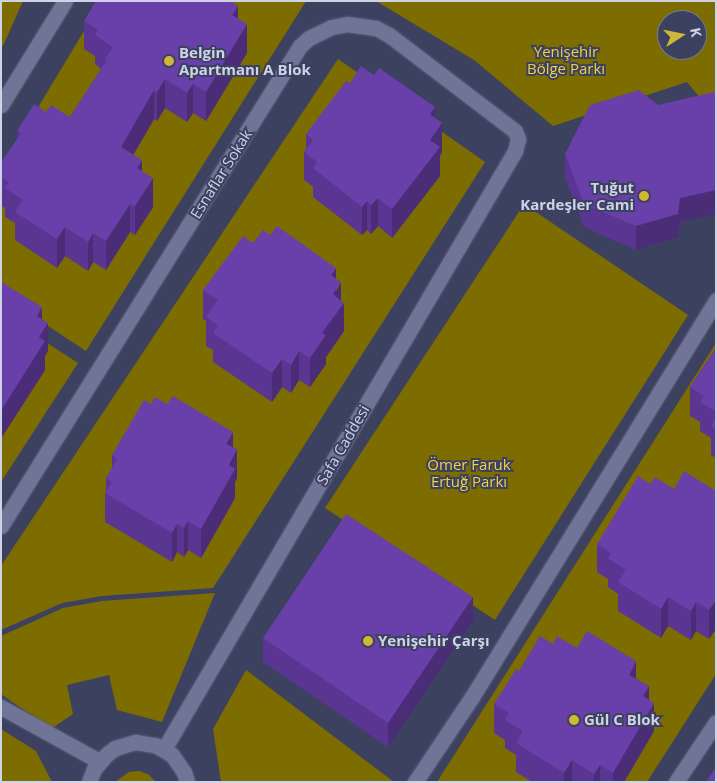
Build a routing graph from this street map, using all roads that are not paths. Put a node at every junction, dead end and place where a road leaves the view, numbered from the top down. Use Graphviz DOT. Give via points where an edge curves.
graph roads {
  1 [pos="65,1"];
  2 [pos="1,105"];
  3 [pos="518,139"];
  4 [pos="716,300"];
  5 [pos="1,526"];
  6 [pos="1,707"];
  7 [pos="716,722"];
  8 [pos="164,749"];
  9 [pos="99,761"];
  10 [pos="90,782"];
  11 [pos="187,782"];
  12 [pos="415,782"];
  13 [pos="676,782"];
  1 -- 2 [label="street"];
  3 -- 5 [label="street, Esnaflar Sokak" via="510,126 376,28 347,24 326,29 310,38 300,46"];
  3 -- 8 [label="street, Safa Caddesi" via="515,151"];
  4 -- 12 [label="street" via="477,688"];
  6 -- 9 [label="street"];
  7 -- 13 [label="street"];
  8 -- 9 [label="street" via="135,742 115,748"];
  8 -- 11 [label="street" via="179,763"];
  9 -- 10 [label="street"];
}
